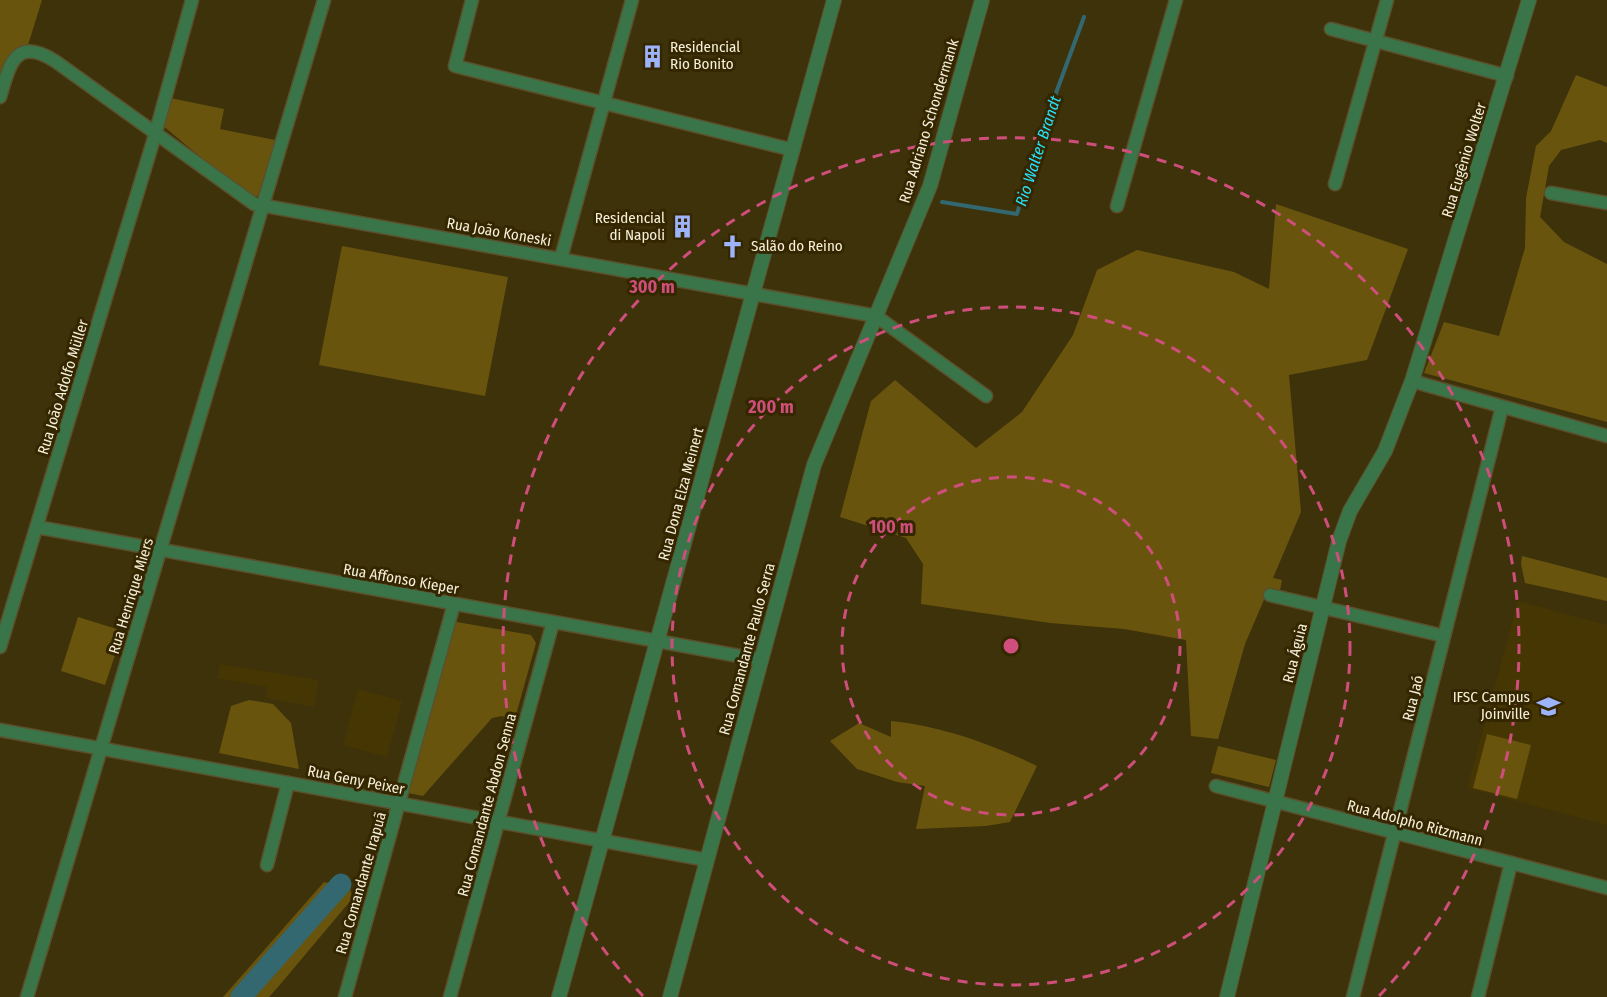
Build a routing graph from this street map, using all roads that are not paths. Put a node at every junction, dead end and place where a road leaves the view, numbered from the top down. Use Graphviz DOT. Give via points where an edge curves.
graph roads {
  1 [pos="192,0"];
  2 [pos="324,0"];
  3 [pos="472,0"];
  4 [pos="632,0"];
  5 [pos="834,0"];
  6 [pos="982,0"];
  7 [pos="1176,0"];
  8 [pos="1387,0"];
  9 [pos="1529,0"];
  10 [pos="1331,28"];
  11 [pos="1376,40"];
  12 [pos="1507,76"];
  13 [pos="0,97"];
  14 [pos="604,103"];
  15 [pos="155,135"];
  16 [pos="793,150"];
  17 [pos="1335,184"];
  18 [pos="1551,193"];
  19 [pos="1607,203"];
  20 [pos="264,204"];
  21 [pos="1117,206"];
  22 [pos="561,258"];
  23 [pos="753,294"];
  24 [pos="876,316"];
  25 [pos="1430,329"];
  26 [pos="1412,381"];
  27 [pos="986,396"];
  28 [pos="1502,407"];
  29 [pos="1607,436"];
  30 [pos="36,527"];
  31 [pos="161,550"];
  32 [pos="1270,595"];
  33 [pos="454,604"];
  34 [pos="1323,607"];
  35 [pos="553,621"];
  36 [pos="1444,636"];
  37 [pos="658,641"];
  38 [pos="0,647"];
  39 [pos="761,660"];
  40 [pos="0,730"];
  41 [pos="101,749"];
  42 [pos="288,783"];
  43 [pos="1215,786"];
  44 [pos="1275,802"];
  45 [pos="399,803"];
  46 [pos="498,822"];
  47 [pos="1394,832"];
  48 [pos="602,841"];
  49 [pos="707,860"];
  50 [pos="1511,863"];
  51 [pos="267,865"];
  52 [pos="1607,888"];
  53 [pos="27,997"];
  54 [pos="345,997"];
  55 [pos="450,997"];
  56 [pos="559,997"];
  57 [pos="670,997"];
  58 [pos="1227,997"];
  59 [pos="1353,997"];
  60 [pos="1478,997"];
  1 -- 15 [label="street, Rua João Adolfo Müller"];
  2 -- 20 [label="street, Rua Henrique Miers"];
  3 -- 14 [label="street" via="455,66"];
  4 -- 14 [label="street"];
  5 -- 16 [label="street, Rua Dona Elza Meinert"];
  6 -- 24 [label="street, Rua Adriano Schondermank" via="930,186"];
  7 -- 21 [label="street"];
  8 -- 11 [label="street"];
  9 -- 12 [label="street, Rua Eugênio Wolter"];
  10 -- 11 [label="street"];
  11 -- 12 [label="street"];
  11 -- 17 [label="street"];
  12 -- 25 [label="street, Rua Eugênio Wolter"];
  13 -- 15 [label="street, Rua João Koneski" via="12,61 26,51 36,52 55,61"];
  14 -- 16 [label="street"];
  14 -- 22 [label="street"];
  15 -- 20 [label="street, Rua João Koneski" via="248,201"];
  15 -- 30 [label="street, Rua João Adolfo Müller"];
  16 -- 23 [label="street, Rua Dona Elza Meinert"];
  18 -- 19 [label="street"];
  20 -- 22 [label="street, Rua João Koneski"];
  20 -- 31 [label="street, Rua Henrique Miers"];
  22 -- 23 [label="street, Rua João Koneski"];
  23 -- 24 [label="street, Rua João Koneski"];
  23 -- 37 [label="street, Rua Dona Elza Meinert"];
  24 -- 27 [label="street, Rua João Koneski"];
  24 -- 39 [label="street, Rua Comandante Paulo Serra" via="817,458"];
  25 -- 26 [label="street, Rua Águia"];
  26 -- 28 [label="street"];
  26 -- 34 [label="street, Rua Águia" via="1385,451 1344,525"];
  28 -- 29 [label="street"];
  28 -- 36 [label="street, Rua Jaó"];
  30 -- 31 [label="street, Rua Affonso Kieper"];
  30 -- 38 [label="street, Rua João Adolfo Müller"];
  31 -- 33 [label="street, Rua Affonso Kieper"];
  31 -- 41 [label="street, Rua Henrique Miers"];
  32 -- 34 [label="street"];
  33 -- 35 [label="street, Rua Affonso Kieper"];
  33 -- 45 [label="street, Rua Comandante Irapuã"];
  34 -- 36 [label="street"];
  34 -- 44 [label="street, Rua Águia"];
  35 -- 37 [label="street, Rua Affonso Kieper"];
  35 -- 46 [label="street, Rua Comandante Abdon Senna"];
  36 -- 47 [label="street, Rua Jaó"];
  37 -- 39 [label="street, Rua Affonso Kieper"];
  37 -- 48 [label="street, Rua Dona Elza Meinert"];
  39 -- 49 [label="street, Rua Comandante Paulo Serra"];
  40 -- 41 [label="street, Rua Geny Peixer"];
  41 -- 42 [label="street, Rua Geny Peixer"];
  41 -- 53 [label="street, Rua Henrique Miers"];
  42 -- 45 [label="street, Rua Geny Peixer"];
  42 -- 51 [label="street"];
  43 -- 44 [label="street, Rua Adolpho Ritzmann"];
  44 -- 47 [label="street, Rua Adolpho Ritzmann"];
  44 -- 58 [label="street, Rua Águia"];
  45 -- 46 [label="street, Rua Geny Peixer"];
  45 -- 54 [label="street, Rua Comandante Irapuã"];
  46 -- 48 [label="street, Rua Geny Peixer"];
  46 -- 55 [label="street, Rua Comandante Abdon Senna"];
  47 -- 50 [label="street, Rua Adolpho Ritzmann"];
  47 -- 59 [label="street, Rua Jaó"];
  48 -- 49 [label="street, Rua Geny Peixer"];
  48 -- 56 [label="street, Rua Dona Elza Meinert"];
  49 -- 57 [label="street, Rua Comandante Paulo Serra"];
  50 -- 52 [label="street, Rua Adolpho Ritzmann"];
  50 -- 60 [label="street"];
}
